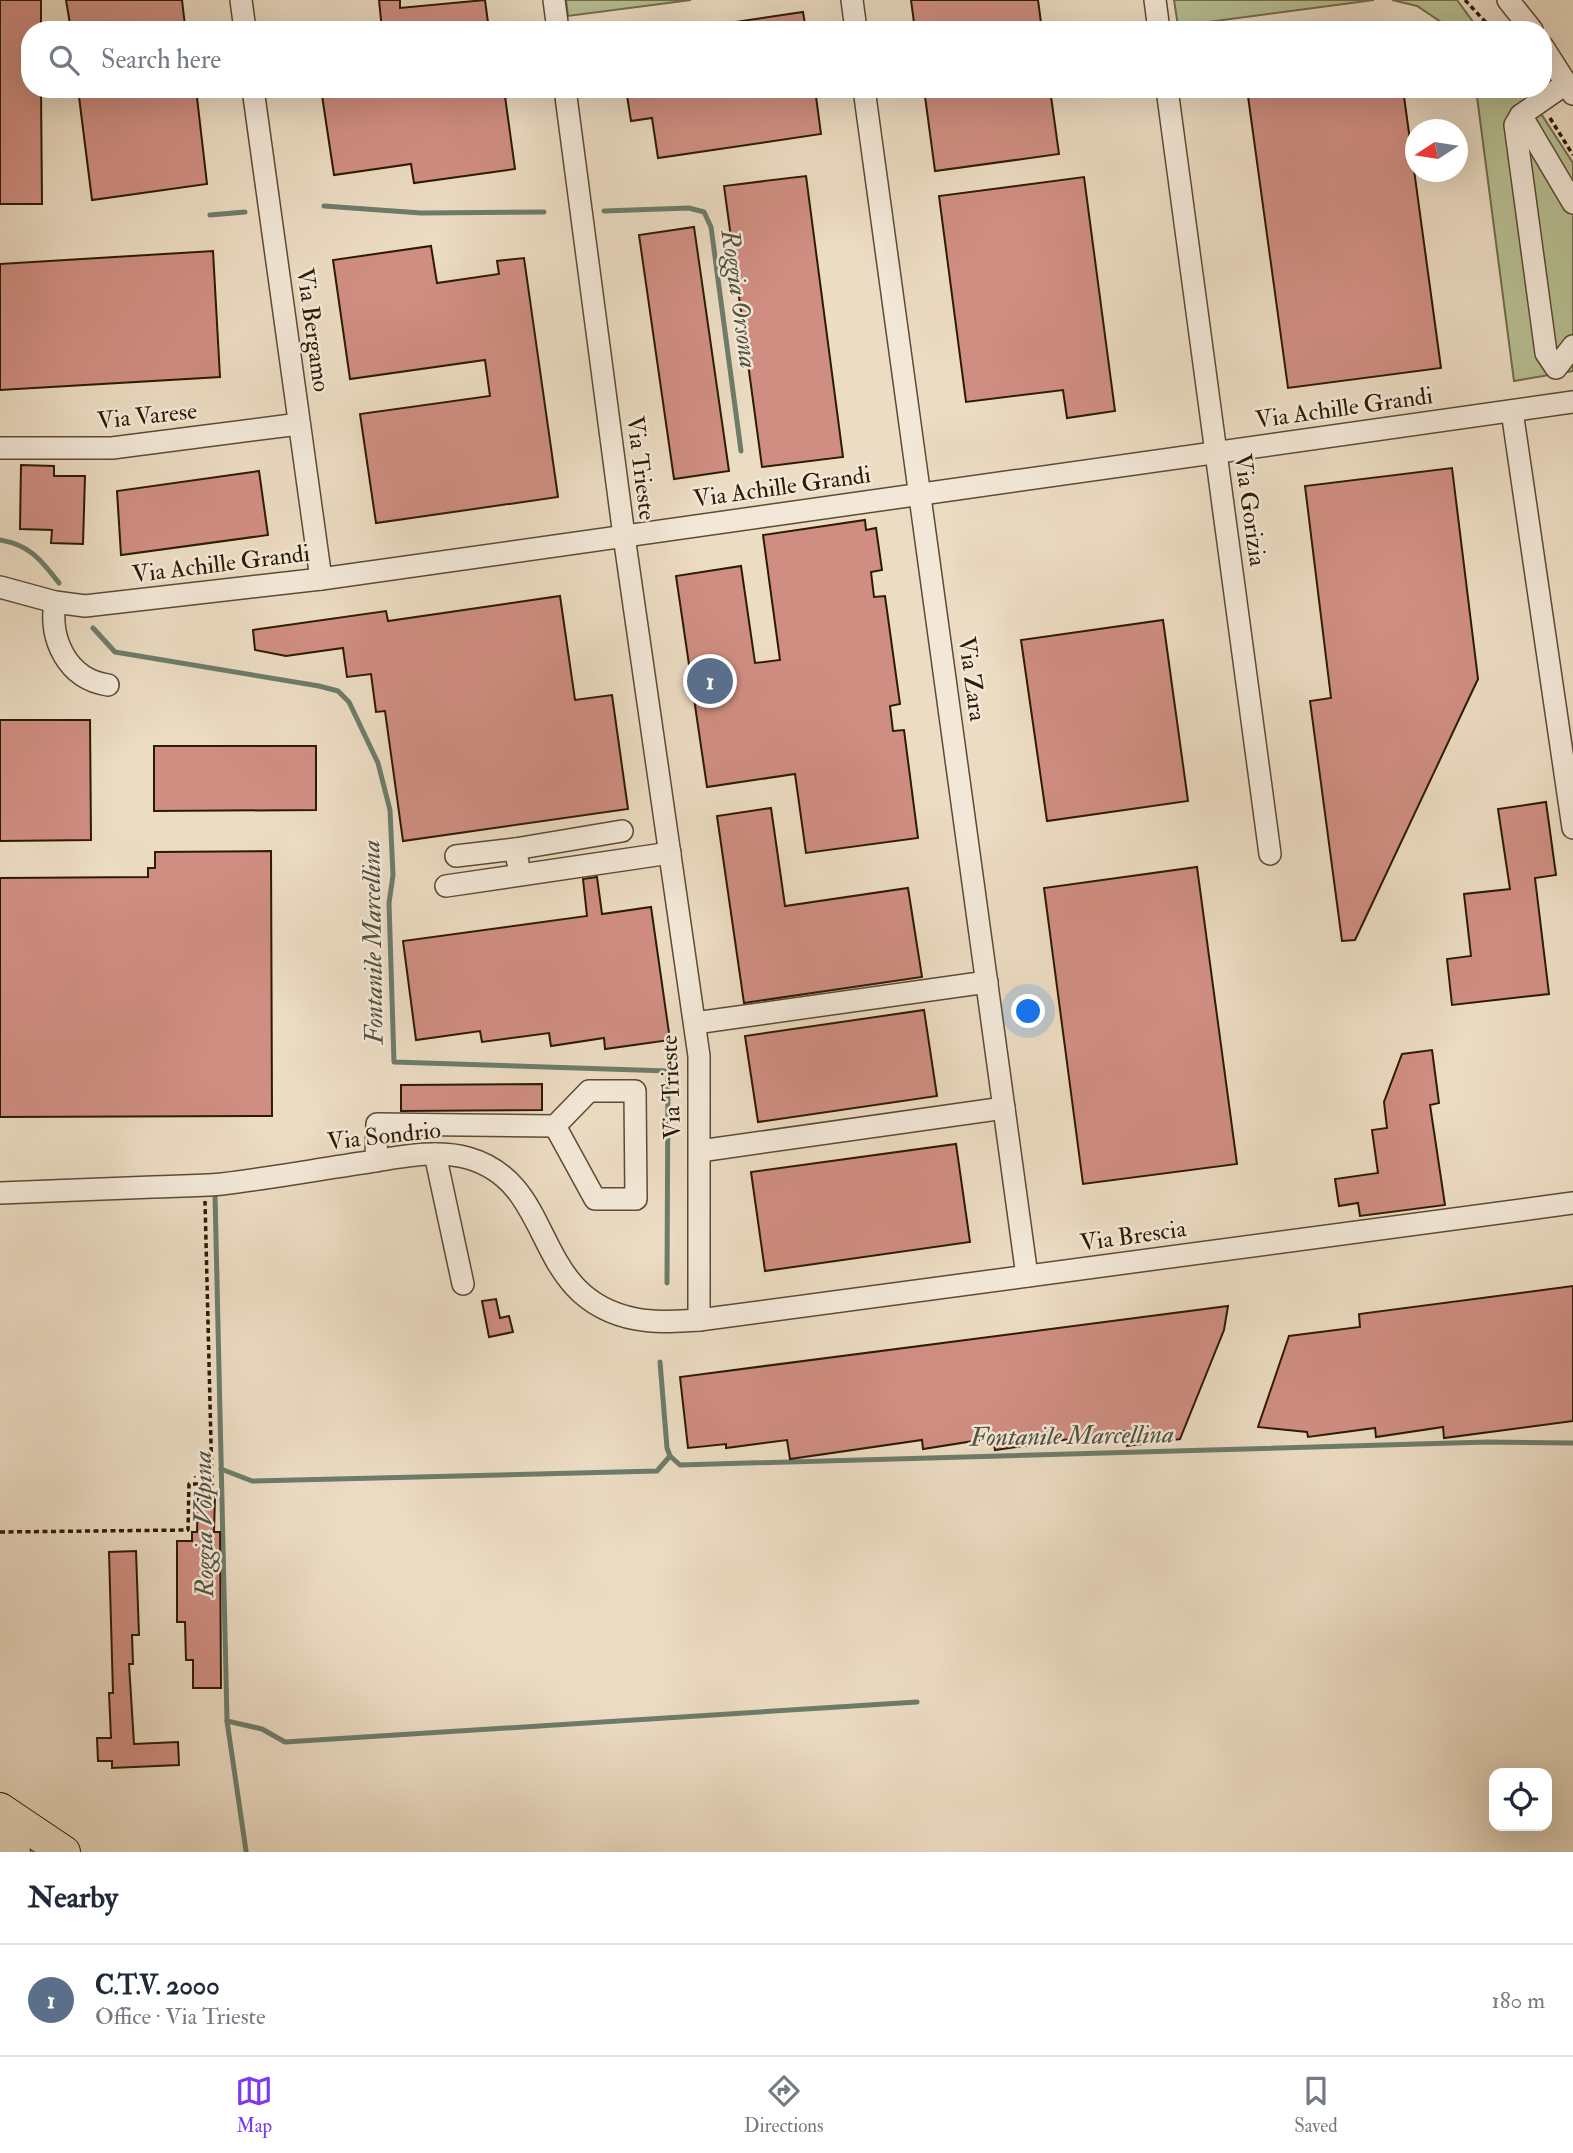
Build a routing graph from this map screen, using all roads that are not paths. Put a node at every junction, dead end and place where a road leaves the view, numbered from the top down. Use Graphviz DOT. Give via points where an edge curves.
graph roads {
  1 [pos="241,0"];
  2 [pos="554,0"];
  3 [pos="852,0"];
  4 [pos="1155,0"];
  5 [pos="1508,0"];
  6 [pos="244,21"];
  7 [pos="557,21"];
  8 [pos="855,21"];
  9 [pos="1158,21"];
  10 [pos="1525,21"];
  11 [pos="1552,61"];
  12 [pos="1570,88"];
  13 [pos="1552,97"];
  14 [pos="254,98"];
  15 [pos="566,98"];
  16 [pos="865,98"];
  17 [pos="1168,98"];
  18 [pos="1549,98"];
  19 [pos="1521,115"];
  20 [pos="1518,147"];
  21 [pos="1541,150"];
  22 [pos="1573,203"];
  23 [pos="1573,346"];
  24 [pos="1556,368"];
  25 [pos="1567,403"];
  26 [pos="1511,411"];
  27 [pos="299,424"];
  28 [pos="0,448"];
  29 [pos="1216,453"];
  30 [pos="920,494"];
  31 [pos="624,536"];
  32 [pos="321,579"];
  33 [pos="0,587"];
  34 [pos="55,602"];
  35 [pos="108,685"];
  36 [pos="1573,828"];
  37 [pos="622,831"];
  38 [pos="515,849"];
  39 [pos="670,853"];
  40 [pos="1270,854"];
  41 [pos="456,856"];
  42 [pos="520,875"];
  43 [pos="446,886"];
  44 [pos="987,982"];
  45 [pos="695,1023"];
  46 [pos="1004,1108"];
  47 [pos="555,1126"];
  48 [pos="699,1151"];
  49 [pos="435,1154"];
  50 [pos="376,1161"];
  51 [pos="0,1193"];
  52 [pos="1573,1203"];
  53 [pos="1027,1276"];
  54 [pos="463,1284"];
  55 [pos="699,1320"];
  56 [pos="0,1809"];
  57 [pos="0,1842"];
  58 [pos="14,1852"];
  59 [pos="64,1852"];
  1 -- 6 [label="street"];
  2 -- 7 [label="street"];
  3 -- 8 [label="street"];
  4 -- 9 [label="street"];
  5 -- 10 [label="street"];
  11 -- 12 [label="street"];
  12 -- 13 [label="street"];
  14 -- 27 [label="street, Via Bergamo"];
  15 -- 31 [label="street, Via Trieste"];
  16 -- 30 [label="street, Via Zara"];
  17 -- 29 [label="street, Via Gorizia"];
  18 -- 19 [label="street"];
  19 -- 20 [label="street" via="1515,125"];
  19 -- 21 [label="street"];
  20 -- 21 [label="street"];
  20 -- 24 [label="street" via="1546,353"];
  21 -- 22 [label="street"];
  23 -- 24 [label="street"];
  24 -- 25 [label="street"];
  25 -- 26 [label="street, Via Achille Grandi"];
  26 -- 29 [label="street, Via Achille Grandi"];
  26 -- 36 [label="street"];
  27 -- 28 [label="street, Via Varese" via="112,449"];
  27 -- 32 [label="street, Via Bergamo"];
  29 -- 30 [label="street, Via Achille Grandi"];
  29 -- 40 [label="street, Via Gorizia"];
  30 -- 31 [label="street, Via Achille Grandi"];
  30 -- 44 [label="street, Via Zara"];
  31 -- 32 [label="street, Via Achille Grandi"];
  31 -- 39 [label="street, Via Trieste"];
  32 -- 34 [label="street, Via Achille Grandi" via="85,606"];
  33 -- 34 [label="street, Via Achille Grandi"];
  34 -- 35 [label="street" via="53,627 62,653 80,674"];
  37 -- 38 [label="street"];
  38 -- 41 [label="street"];
  38 -- 42 [label="street"];
  39 -- 42 [label="street"];
  39 -- 45 [label="street, Via Trieste"];
  42 -- 43 [label="street"];
  44 -- 45 [label="street"];
  44 -- 46 [label="street, Via Zara"];
  45 -- 48 [label="street, Via Trieste"];
  46 -- 48 [label="street"];
  46 -- 53 [label="street, Via Zara"];
  47 -- 47 [label="street" via="595,1199 636,1199 635,1091 589,1091"];
  47 -- 50 [label="street" via="377,1124"];
  48 -- 55 [label="street, Via Trieste"];
  49 -- 50 [label="street, Via Sondrio"];
  49 -- 54 [label="street"];
  49 -- 55 [label="street, Via Sondrio" via="475,1160 511,1182 526,1201 562,1273 598,1305 643,1320"];
  50 -- 51 [label="street, Via Sondrio" via="204,1185"];
  52 -- 53 [label="street, Via Brescia"];
  53 -- 55 [label="street, Via Brescia"];
  56 -- 59 [label="highway"];
  57 -- 58 [label="highway"];
}
